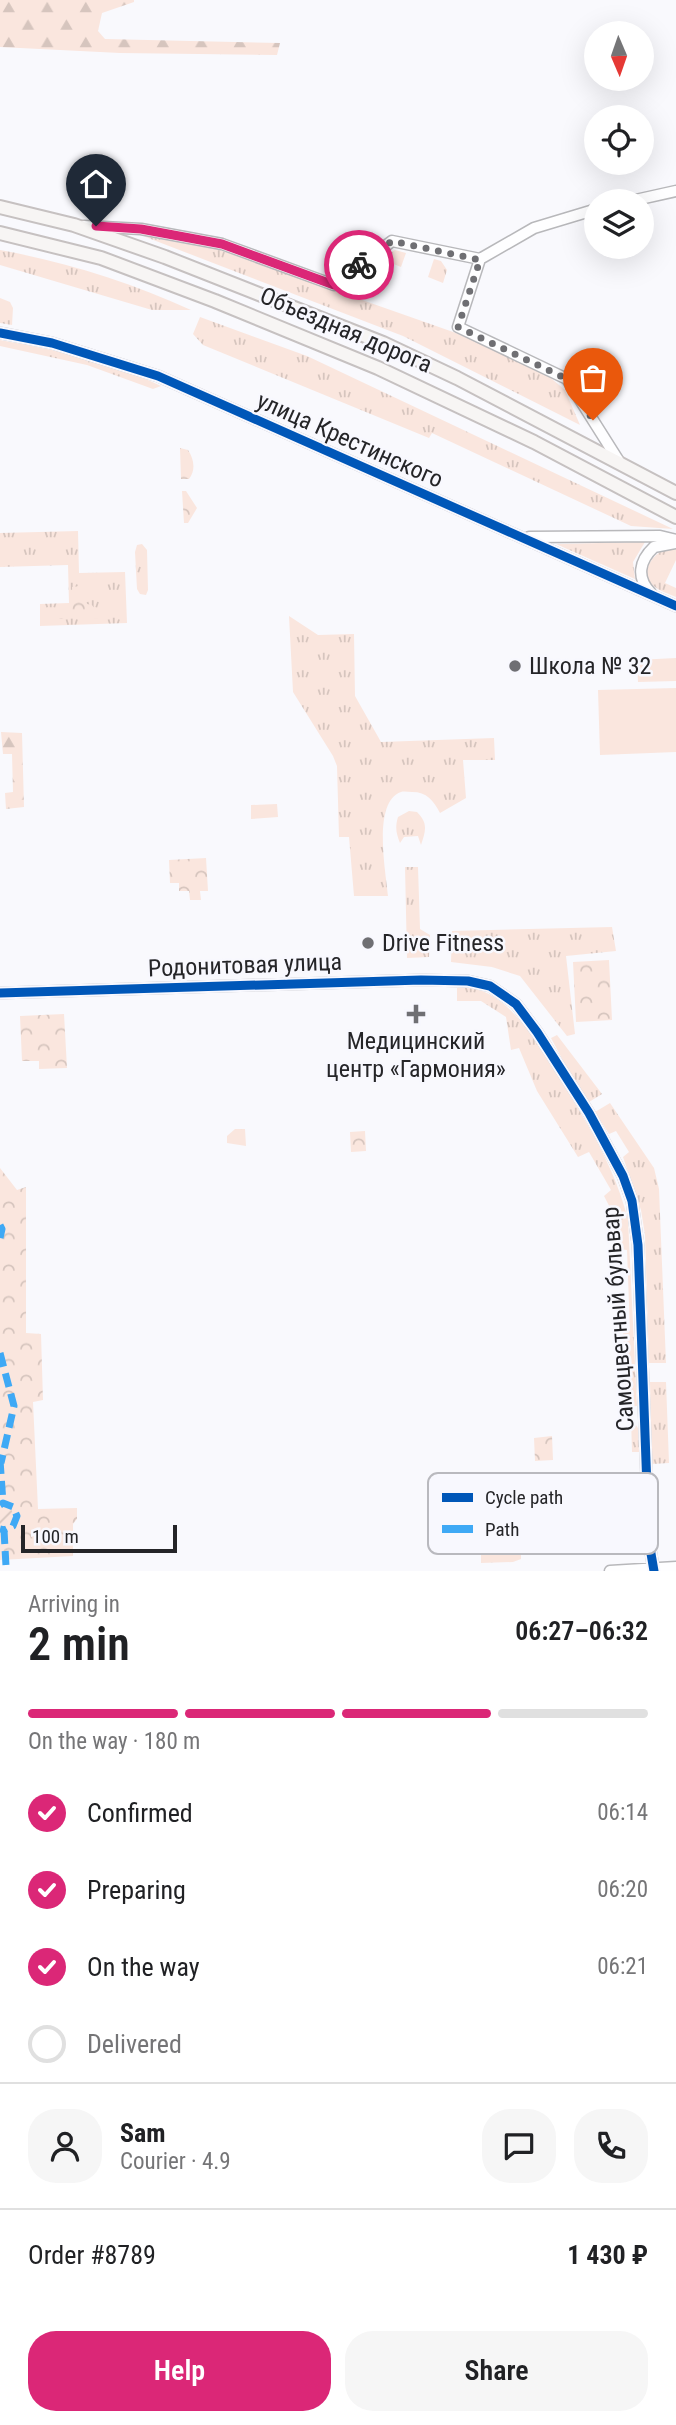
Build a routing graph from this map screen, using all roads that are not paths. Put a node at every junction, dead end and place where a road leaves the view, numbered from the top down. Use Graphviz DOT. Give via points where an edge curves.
graph roads {
  1 [pos="676,191"];
  2 [pos="654,196"];
  3 [pos="0,207"];
  4 [pos="584,213"];
  5 [pos="74,225"];
  6 [pos="0,233"];
  7 [pos="480,260"];
  8 [pos="0,333"];
  9 [pos="620,464"];
  10 [pos="676,493"];
  11 [pos="676,517"];
  12 [pos="525,537"];
  13 [pos="676,541"];
  14 [pos="654,596"];
  15 [pos="676,606"];
  16 [pos="490,986"];
  17 [pos="0,993"];
  18 [pos="646,1473"];
  19 [pos="676,1567"];
  20 [pos="653,1570"];
  21 [pos="610,1571"];
  1 -- 2 [label="street"];
  3 -- 5 [label="main road, Объездная дорога"];
  4 -- 7 [label="street" via="534,228"];
  5 -- 7 [label="street" via="141,229 222,244 334,285 392,241"];
  5 -- 9 [label="main road, Объездная дорога" via="383,343"];
  6 -- 11 [label="main road, Объездная дорога" via="101,258 256,317 534,442"];
  7 -- 9 [label="street" via="458,327 567,379"];
  8 -- 12 [label="street, улица Крестинского" via="52,343 158,376"];
  9 -- 10 [label="main road, Объездная дорога"];
  12 -- 13 [label="street" via="660,536"];
  12 -- 14 [label="street, улица Крестинского"];
  13 -- 14 [label="street" via="654,547 641,566 643,583"];
  14 -- 15 [label="street, улица Крестинского"];
  16 -- 17 [label="street, Родонитовая улица" via="468,981 367,980"];
  16 -- 18 [label="street, Самоцветный бульвар" via="516,1004 537,1032 589,1113 632,1201 638,1245"];
  19 -- 20 [label="street"];
  20 -- 21 [label="street"];
}
